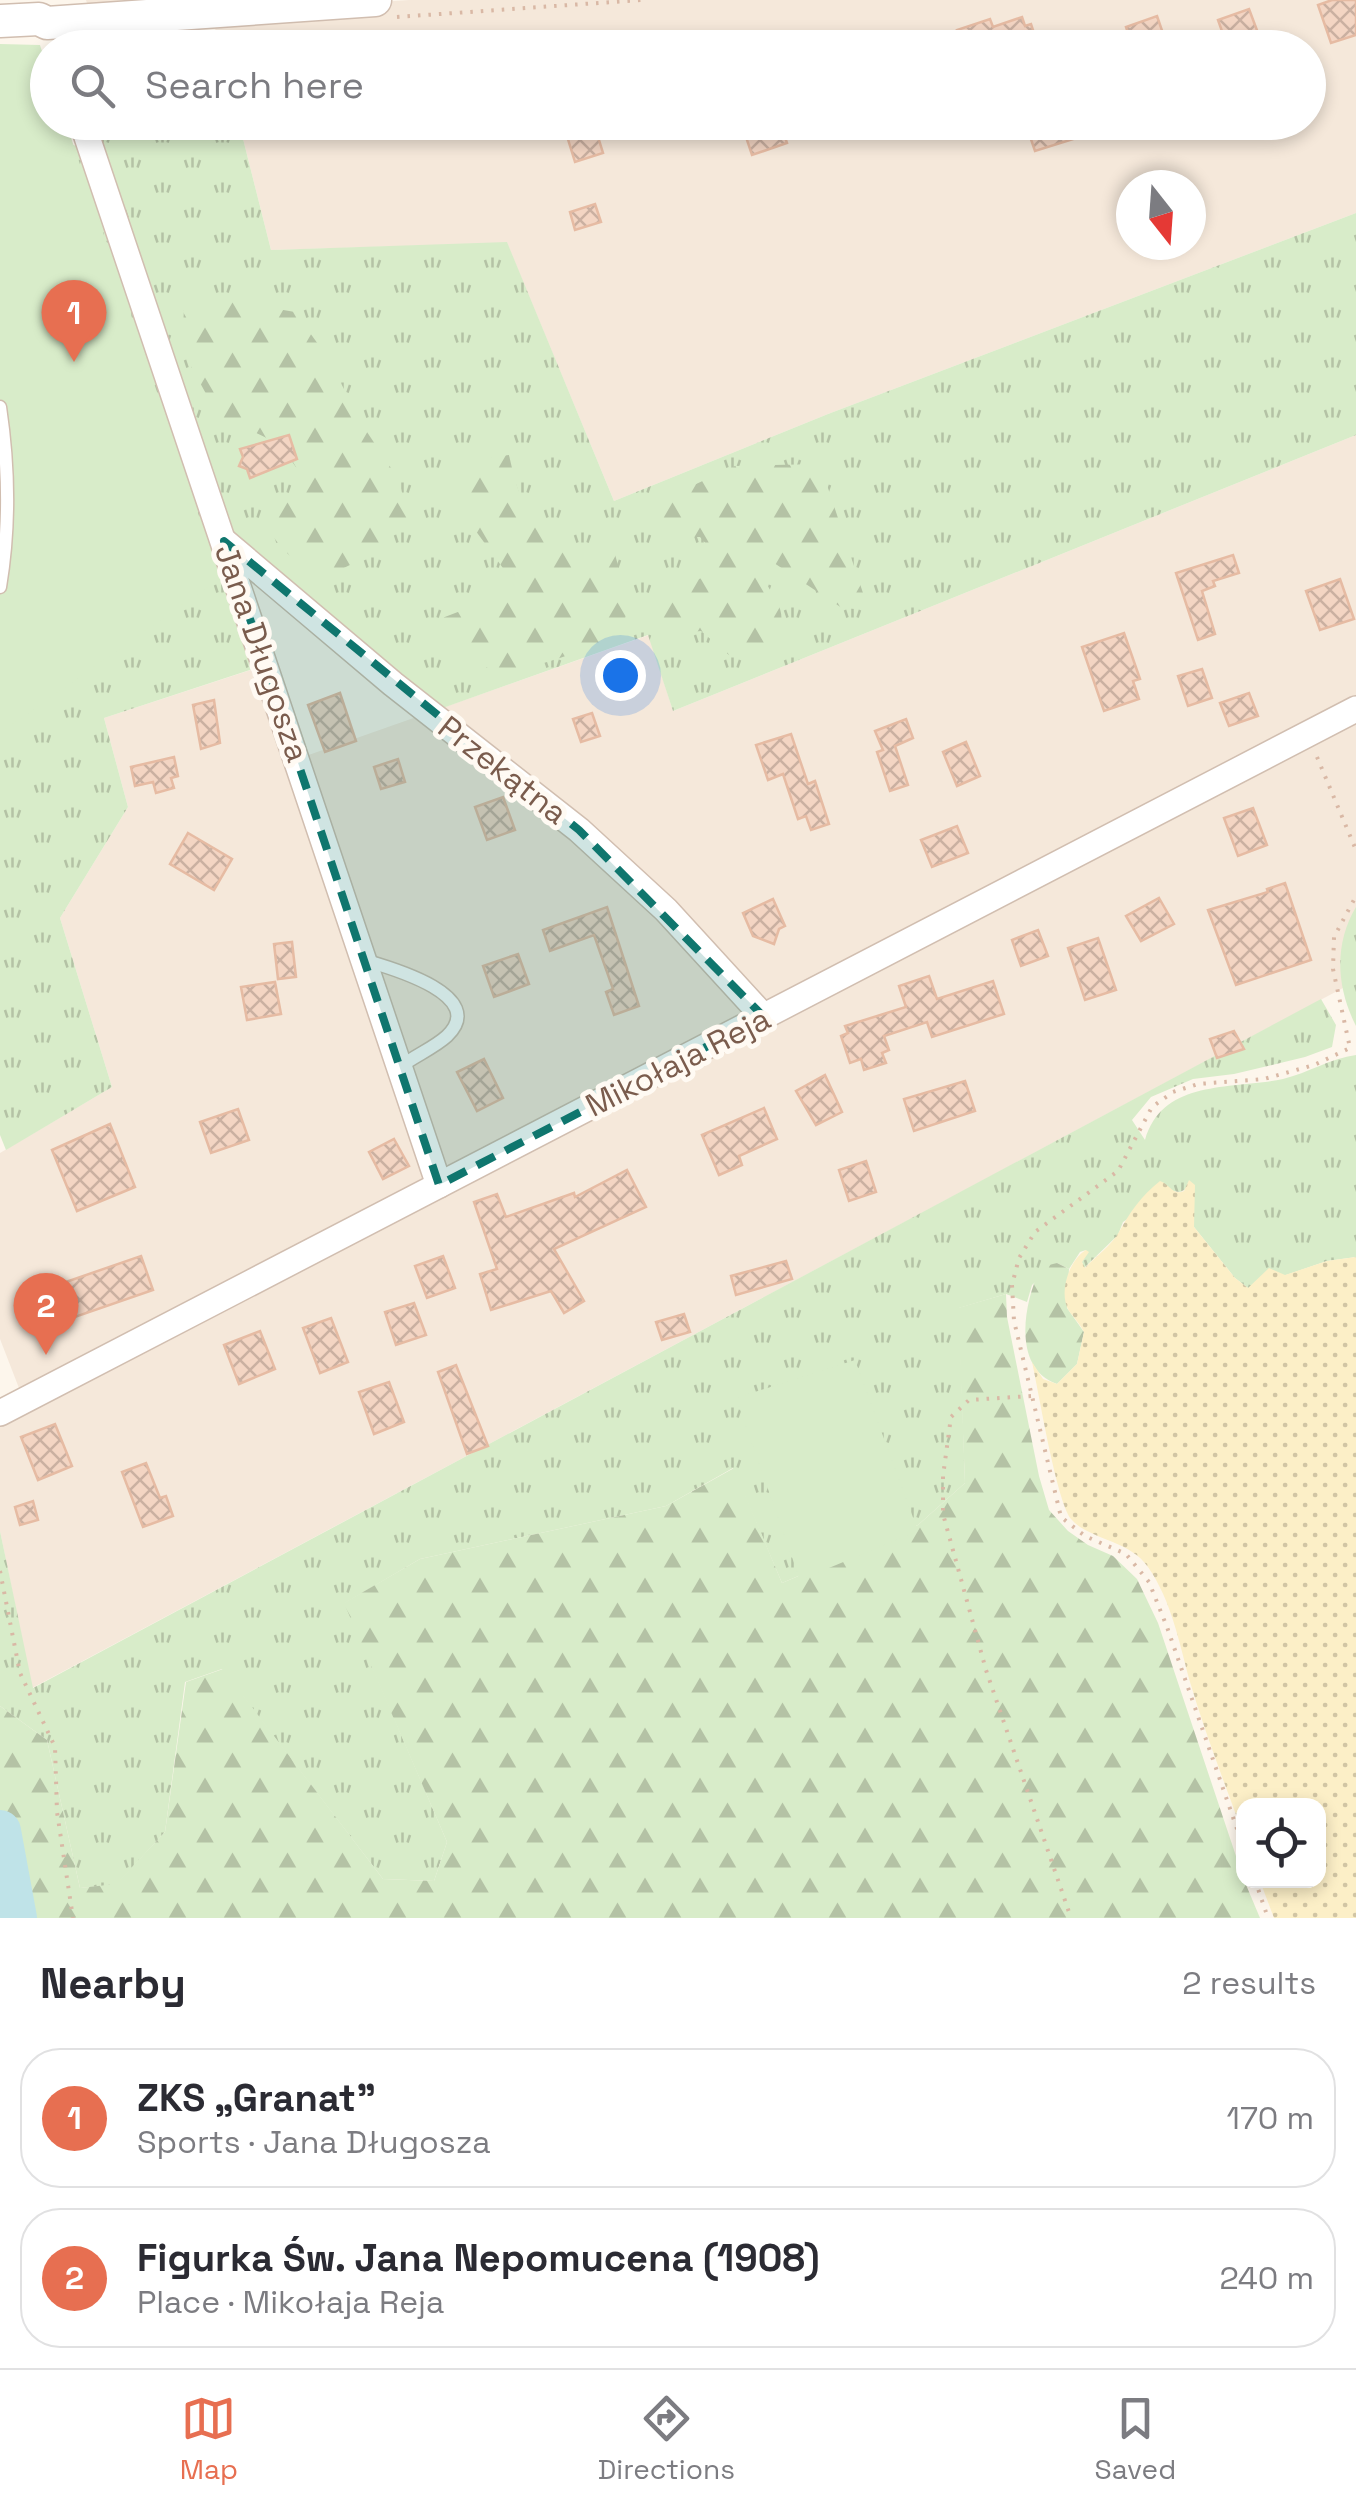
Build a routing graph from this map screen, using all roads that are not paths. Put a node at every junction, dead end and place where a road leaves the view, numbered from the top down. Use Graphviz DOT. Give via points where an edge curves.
graph roads {
  1 [pos="375,0"];
  2 [pos="0,21"];
  3 [pos="43,22"];
  4 [pos="88,140"];
  5 [pos="0,407"];
  6 [pos="224,541"];
  7 [pos="0,587"];
  8 [pos="1356,709"];
  9 [pos="364,960"];
  10 [pos="764,1018"];
  11 [pos="400,1066"];
  12 [pos="440,1185"];
  13 [pos="0,1413"];
  1 -- 3 [label="street"];
  2 -- 3 [label="street"];
  4 -- 6 [label="street, Jana Długosza"];
  5 -- 7 [label="lane" via="8,460"];
  6 -- 9 [label="street, Jana Długosza"];
  6 -- 10 [label="street, Przekątna" via="579,830 666,910"];
  8 -- 10 [label="street, Mikołaja Reja"];
  9 -- 11 [label="street, Jana Długosza"];
  9 -- 11 [label="lane" via="434,985 455,1010 448,1035"];
  10 -- 12 [label="street, Mikołaja Reja"];
  11 -- 12 [label="street, Jana Długosza"];
  12 -- 13 [label="street, Mikołaja Reja"];
}
